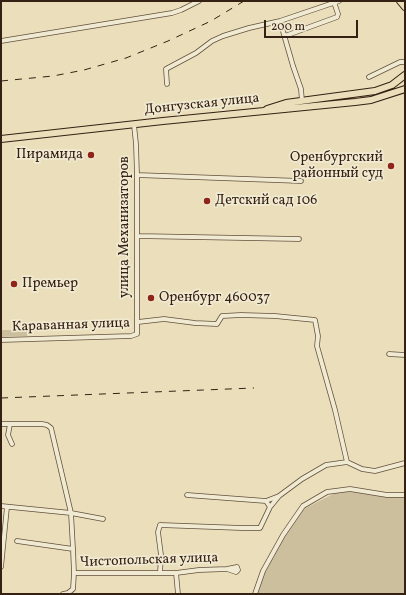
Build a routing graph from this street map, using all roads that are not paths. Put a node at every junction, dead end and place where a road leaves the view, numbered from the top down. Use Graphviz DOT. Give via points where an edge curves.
graph roads {
  1 [pos="199,1"];
  2 [pos="337,2"];
  3 [pos="280,21"];
  4 [pos="285,36"];
  5 [pos="1,41"];
  6 [pos="405,62"];
  7 [pos="405,75"];
  8 [pos="369,77"];
  9 [pos="167,84"];
  10 [pos="405,89"];
  11 [pos="302,101"];
  12 [pos="260,112"];
  13 [pos="134,124"];
  14 [pos="1,139"];
  15 [pos="136,175"];
  16 [pos="302,182"];
  17 [pos="137,236"];
  18 [pos="299,239"];
  19 [pos="138,322"];
  20 [pos="138,330"];
  21 [pos="1,340"];
  22 [pos="389,354"];
  23 [pos="405,355"];
  24 [pos="1,424"];
  25 [pos="10,424"];
  26 [pos="12,444"];
  27 [pos="347,462"];
  28 [pos="405,463"];
  29 [pos="187,495"];
  30 [pos="405,495"];
  31 [pos="279,496"];
  32 [pos="266,501"];
  33 [pos="1,506"];
  34 [pos="7,507"];
  35 [pos="270,507"];
  36 [pos="71,513"];
  37 [pos="103,519"];
  38 [pos="16,541"];
  39 [pos="73,549"];
  40 [pos="1,567"];
  41 [pos="227,569"];
  42 [pos="74,573"];
  43 [pos="160,573"];
  44 [pos="176,573"];
  45 [pos="63,594"];
  46 [pos="178,594"];
  47 [pos="255,594"];
  1 -- 5 [label="street" via="172,13"];
  2 -- 3 [label="street"];
  2 -- 4 [label="street" via="337,17"];
  3 -- 4 [label="street"];
  3 -- 9 [label="street" via="223,36 212,42 166,69"];
  4 -- 11 [label="street" via="301,89"];
  6 -- 8 [label="street"];
  7 -- 11 [label="highway" via="384,89"];
  10 -- 12 [label="highway, Донгузская улица" via="371,100"];
  11 -- 12 [label="highway" via="274,106"];
  12 -- 13 [label="highway, Донгузская улица"];
  13 -- 14 [label="highway, Донгузская улица"];
  13 -- 15 [label="street, улица Механизаторов"];
  15 -- 16 [label="street"];
  15 -- 17 [label="street, улица Механизаторов"];
  17 -- 18 [label="street"];
  17 -- 19 [label="street, улица Механизаторов"];
  19 -- 20 [label="street, улица Механизаторов"];
  19 -- 27 [label="street, Караванная улица" via="164,319 217,324 222,316 241,315 315,320 317,346"];
  20 -- 21 [label="street, Караванная улица" via="134,336"];
  22 -- 23 [label="street"];
  24 -- 25 [label="street"];
  25 -- 26 [label="street" via="8,435"];
  25 -- 36 [label="street" via="42,424 51,428"];
  27 -- 28 [label="street" via="362,469 375,471"];
  27 -- 31 [label="street" via="326,465"];
  29 -- 32 [label="street"];
  30 -- 47 [label="street" via="350,489 327,492 303,506 283,534 263,571"];
  31 -- 32 [label="street"];
  31 -- 35 [label="street"];
  32 -- 35 [label="street"];
  33 -- 34 [label="street"];
  34 -- 36 [label="street"];
  34 -- 40 [label="street"];
  35 -- 43 [label="street" via="260,528 160,525"];
  36 -- 37 [label="street"];
  36 -- 39 [label="street"];
  38 -- 39 [label="street"];
  39 -- 42 [label="street"];
  41 -- 44 [label="street, Чистопольская улица"];
  42 -- 43 [label="street, Чистопольская улица"];
  42 -- 45 [label="street, Чистопольская улица" via="73,589"];
  43 -- 44 [label="street, Чистопольская улица"];
  44 -- 46 [label="street"];
}
